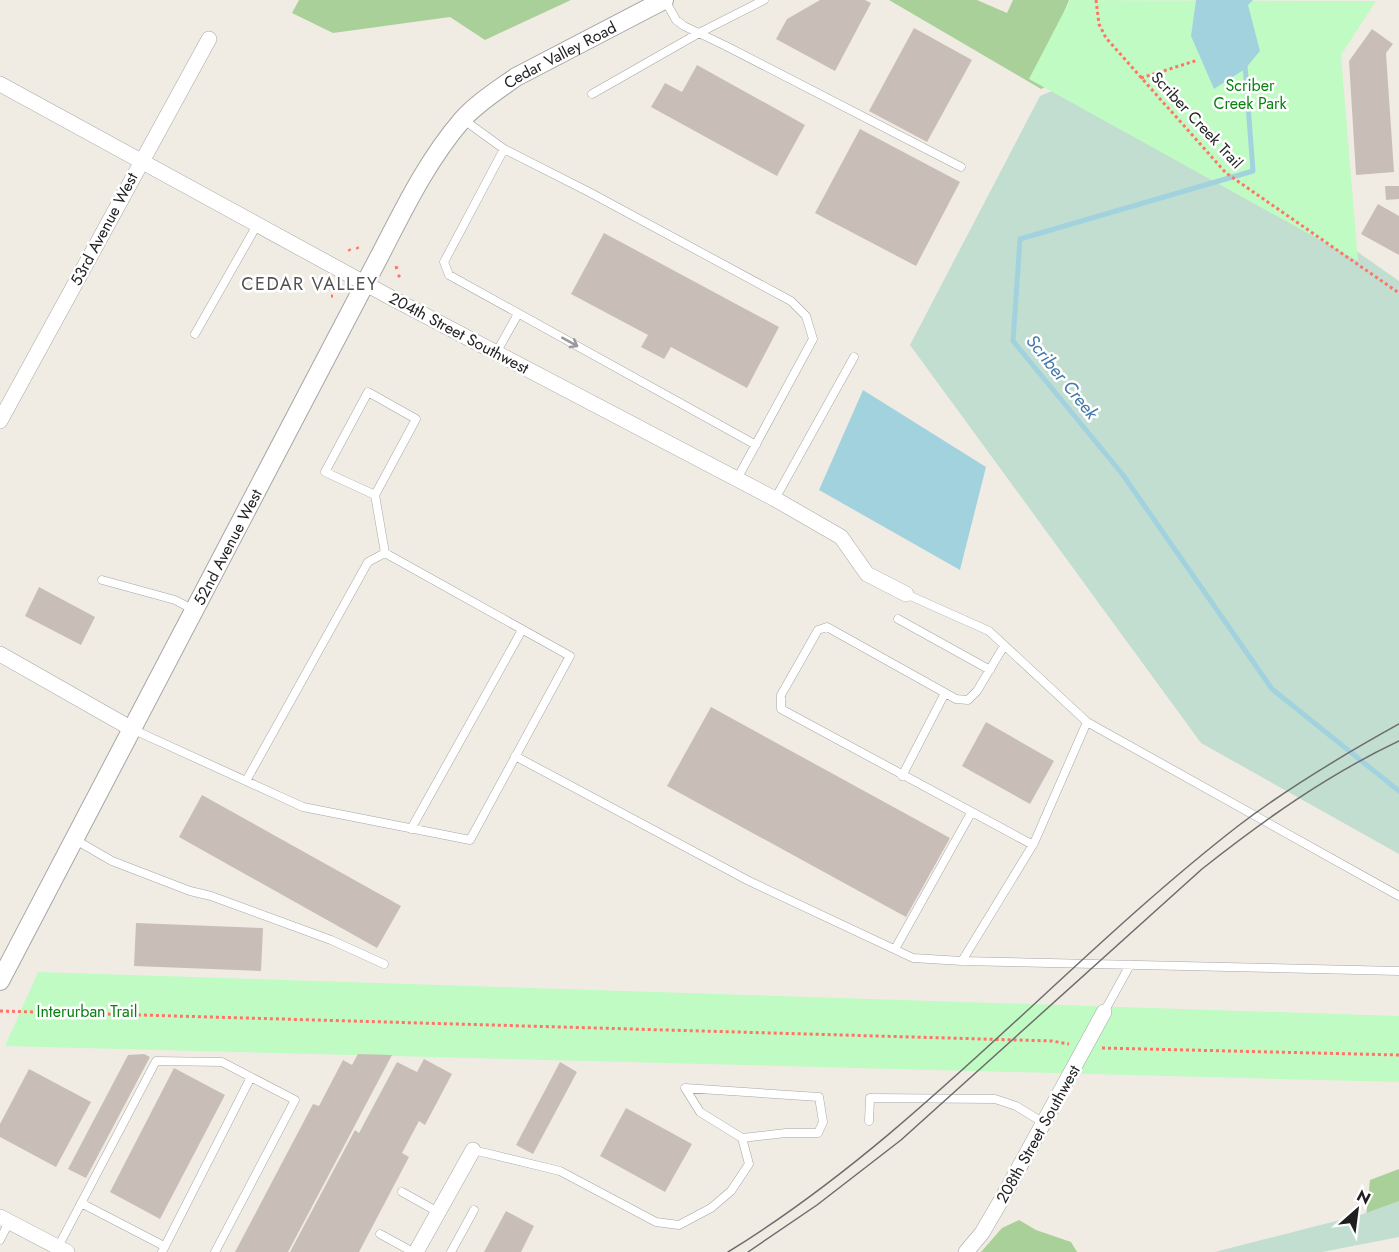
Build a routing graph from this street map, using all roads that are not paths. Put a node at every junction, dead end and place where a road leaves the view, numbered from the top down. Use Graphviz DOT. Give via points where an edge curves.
graph roads {
  1 [pos="665,0"];
  2 [pos="764,0"];
  3 [pos="699,33"];
  4 [pos="210,39"];
  5 [pos="0,84"];
  6 [pos="592,94"];
  7 [pos="463,119"];
  8 [pos="504,149"];
  9 [pos="141,161"];
  10 [pos="961,167"];
  11 [pos="257,225"];
  12 [pos="365,284"];
  13 [pos="518,314"];
  14 [pos="195,334"];
  15 [pos="496,353"];
  16 [pos="854,357"];
  17 [pos="0,421"];
  18 [pos="756,445"];
  19 [pos="737,479"];
  20 [pos="375,495"];
  21 [pos="775,499"];
  22 [pos="385,553"];
  23 [pos="102,580"];
  24 [pos="906,594"];
  25 [pos="195,610"];
  26 [pos="898,619"];
  27 [pos="522,630"];
  28 [pos="1004,646"];
  29 [pos="0,654"];
  30 [pos="990,670"];
  31 [pos="945,693"];
  32 [pos="1087,722"];
  33 [pos="132,729"];
  34 [pos="515,756"];
  35 [pos="902,776"];
  36 [pos="246,781"];
  37 [pos="971,813"];
  38 [pos="411,828"];
  39 [pos="74,839"];
  40 [pos="1033,845"];
  41 [pos="1399,896"];
  42 [pos="895,949"];
  43 [pos="962,961"];
  44 [pos="384,964"];
  45 [pos="1130,965"];
  46 [pos="1399,971"];
  47 [pos="0,981"];
  48 [pos="1104,1012"];
  49 [pos="251,1077"];
  50 [pos="869,1121"];
  51 [pos="1044,1123"];
  52 [pos="742,1138"];
  53 [pos="473,1150"];
  54 [pos="402,1192"];
  55 [pos="81,1203"];
  56 [pos="474,1210"];
  57 [pos="438,1212"];
  58 [pos="4,1219"];
  59 [pos="380,1234"];
  60 [pos="0,1240"];
  61 [pos="163,1249"];
  62 [pos="62,1250"];
  63 [pos="215,1252"];
  64 [pos="414,1252"];
  65 [pos="451,1252"];
  66 [pos="966,1252"];
  1 -- 3 [label="lane" via="676,20"];
  1 -- 7 [label="street, Cedar Valley Road" via="516,77"];
  2 -- 3 [label="lane"];
  3 -- 6 [label="lane"];
  3 -- 10 [label="lane"];
  4 -- 9 [label="street, 53rd Avenue West"];
  5 -- 9 [label="street, 204th Street Southwest"];
  7 -- 8 [label="lane"];
  7 -- 12 [label="street, 52nd Avenue West" via="425,171"];
  8 -- 13 [label="lane" via="444,261 449,275"];
  8 -- 18 [label="lane" via="790,301 806,316 813,339"];
  9 -- 11 [label="street, 204th Street Southwest"];
  9 -- 17 [label="street, 53rd Avenue West"];
  11 -- 12 [label="street, 204th Street Southwest"];
  11 -- 14 [label="lane"];
  12 -- 15 [label="street, 204th Street Southwest"];
  12 -- 25 [label="street, 52nd Avenue West"];
  13 -- 15 [label="lane"];
  13 -- 18 [label="lane, one-way"];
  15 -- 19 [label="street, 204th Street Southwest"];
  16 -- 21 [label="lane"];
  18 -- 19 [label="lane"];
  19 -- 21 [label="street, 204th Street Southwest"];
  20 -- 20 [label="lane" via="416,419 368,392 325,472"];
  20 -- 22 [label="lane"];
  21 -- 24 [label="street, 204th Street Southwest" via="841,537 867,574"];
  22 -- 27 [label="lane"];
  22 -- 36 [label="lane" via="368,562"];
  23 -- 25 [label="lane" via="175,600"];
  24 -- 28 [label="lane" via="989,631"];
  25 -- 33 [label="street, 52nd Avenue West"];
  26 -- 30 [label="lane"];
  27 -- 34 [label="lane" via="570,656"];
  27 -- 38 [label="lane"];
  28 -- 30 [label="lane"];
  28 -- 32 [label="lane"];
  29 -- 33 [label="street"];
  30 -- 31 [label="lane" via="968,700"];
  31 -- 35 [label="lane"];
  31 -- 35 [label="lane" via="827,627 818,630 781,695 781,708"];
  32 -- 40 [label="lane"];
  32 -- 41 [label="lane"];
  33 -- 36 [label="lane"];
  33 -- 39 [label="street, 52nd Avenue West"];
  34 -- 38 [label="lane" via="470,840"];
  34 -- 42 [label="lane" via="749,881"];
  35 -- 37 [label="lane"];
  36 -- 38 [label="lane" via="303,807"];
  37 -- 40 [label="lane"];
  37 -- 42 [label="lane"];
  39 -- 44 [label="lane" via="112,861 331,940"];
  39 -- 47 [label="street, 52nd Avenue West"];
  40 -- 43 [label="lane"];
  42 -- 43 [label="lane" via="913,958"];
  43 -- 45 [label="lane"];
  45 -- 46 [label="lane"];
  45 -- 48 [label="lane"];
  48 -- 51 [label="street, 208th Street Southwest"];
  49 -- 55 [label="lane" via="222,1062 156,1061"];
  49 -- 61 [label="lane"];
  49 -- 63 [label="lane" via="295,1100"];
  50 -- 51 [label="lane" via="870,1098 995,1099"];
  51 -- 66 [label="street, 208th Street Southwest" via="998,1206"];
  52 -- 52 [label="lane" via="700,1112 685,1088 819,1097 823,1122 819,1133"];
  52 -- 53 [label="lane" via="749,1164 740,1179 711,1208 680,1225 656,1222 560,1171"];
  53 -- 57 [label="street"];
  54 -- 57 [label="lane"];
  55 -- 61 [label="lane"];
  55 -- 62 [label="lane"];
  56 -- 65 [label="lane"];
  57 -- 64 [label="street"];
  58 -- 60 [label="lane"];
  58 -- 62 [label="street"];
  59 -- 64 [label="lane"];
}
